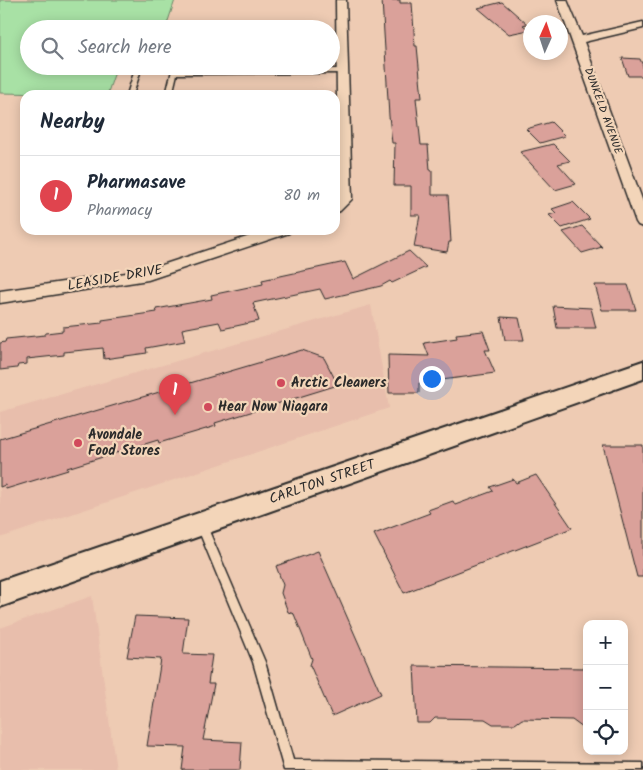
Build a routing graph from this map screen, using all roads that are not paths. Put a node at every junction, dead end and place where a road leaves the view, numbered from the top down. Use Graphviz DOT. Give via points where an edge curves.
graph roads {
  1 [pos="341,0"];
  2 [pos="562,0"];
  3 [pos="643,25"];
  4 [pos="578,40"];
  5 [pos="340,71"];
  6 [pos="343,71"];
  7 [pos="136,75"];
  8 [pos="174,75"];
  9 [pos="132,90"];
  10 [pos="170,90"];
  11 [pos="340,203"];
  12 [pos="643,222"];
  13 [pos="269,235"];
  14 [pos="0,297"];
  15 [pos="643,370"];
  16 [pos="200,524"];
  17 [pos="0,594"];
  18 [pos="290,768"];
  19 [pos="643,769"];
  1 -- 6 [label="street"];
  2 -- 4 [label="street, DUNKELD AVENUE"];
  3 -- 4 [label="street"];
  4 -- 12 [label="street, DUNKELD AVENUE"];
  5 -- 6 [label="lane"];
  6 -- 11 [label="street" via="345,198"];
  7 -- 9 [label="lane"];
  8 -- 10 [label="lane"];
  13 -- 14 [label="street, LEASIDE DRIVE" via="148,275"];
  15 -- 16 [label="main road, CARLTON STREET"];
  16 -- 17 [label="main road, CARLTON STREET"];
  16 -- 18 [label="lane" via="258,662"];
  18 -- 19 [label="lane"];
}
